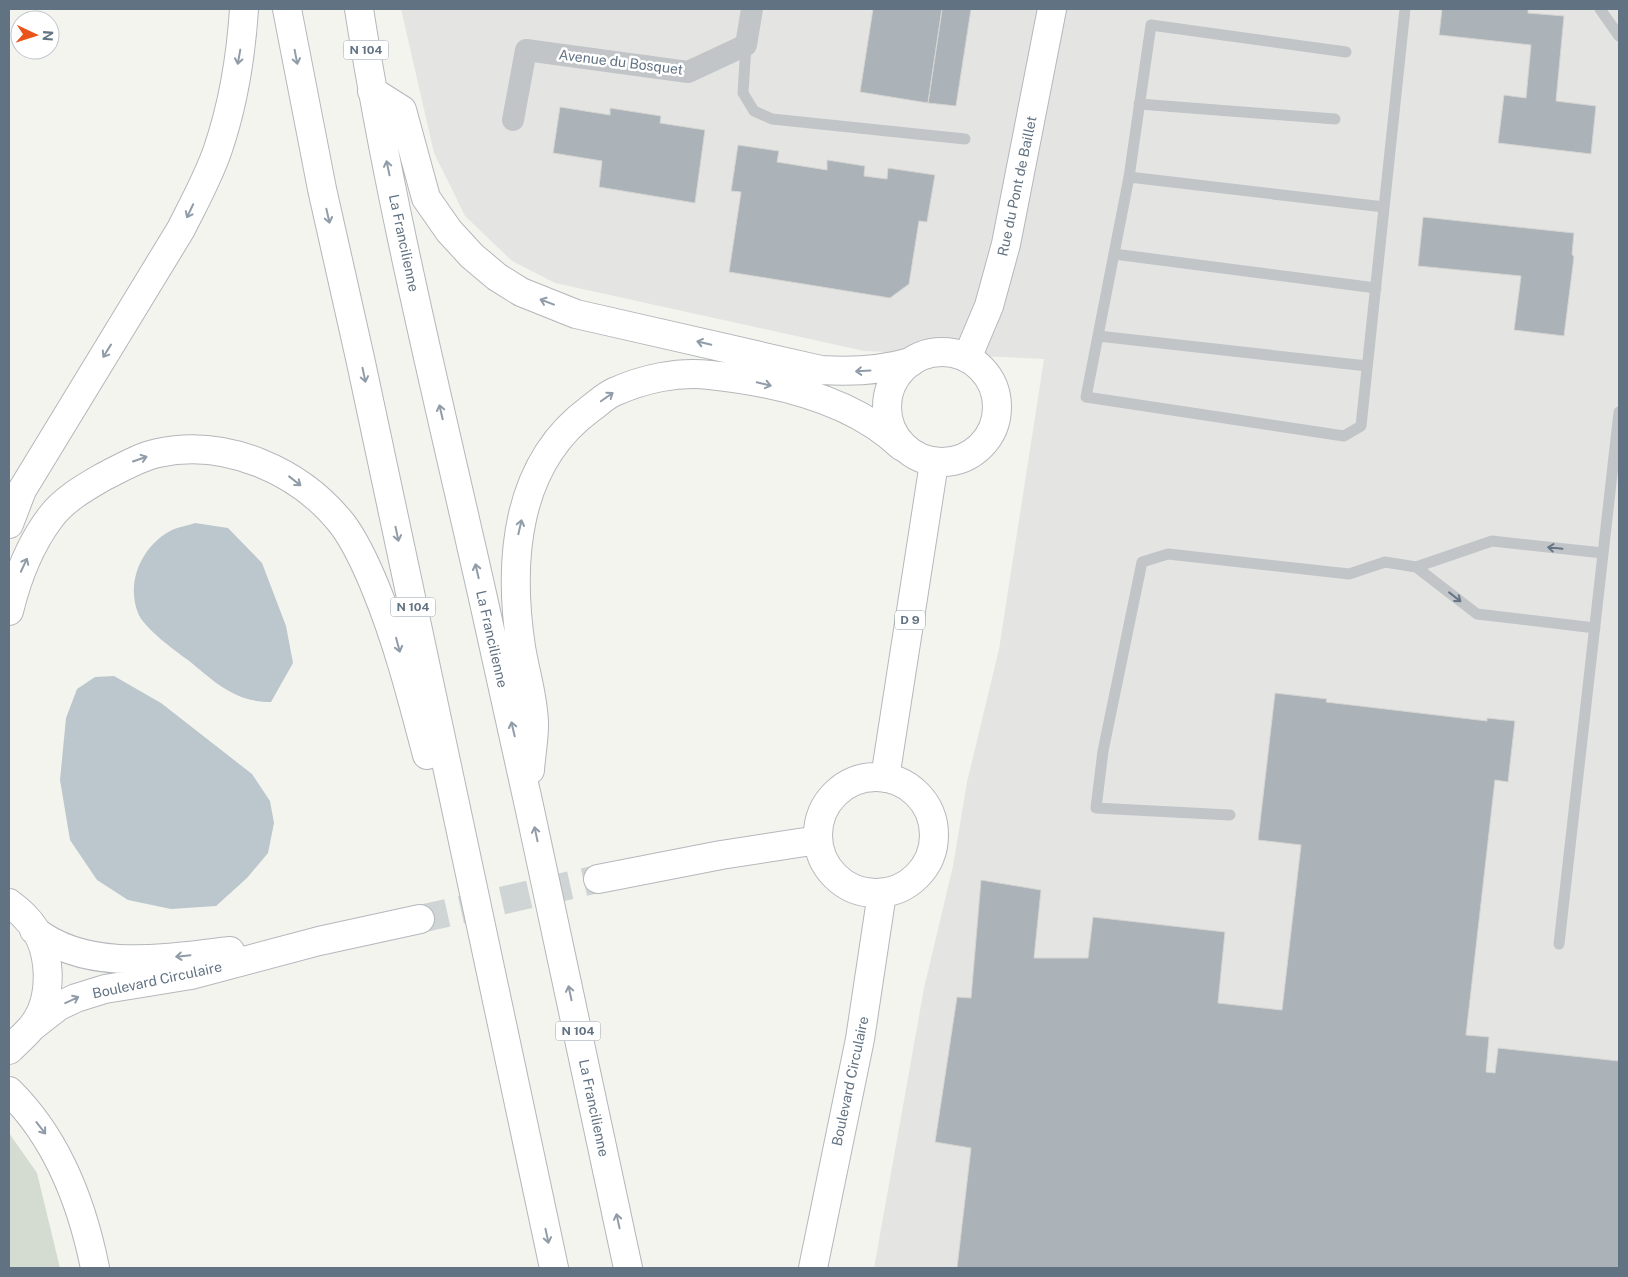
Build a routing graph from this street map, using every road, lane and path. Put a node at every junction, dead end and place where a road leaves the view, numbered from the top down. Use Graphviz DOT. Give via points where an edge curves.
graph roads {
  1 [pos="244,9"];
  2 [pos="287,9"];
  3 [pos="359,9"];
  4 [pos="752,9"];
  5 [pos="1052,9"];
  6 [pos="1405,9"];
  7 [pos="1600,9"];
  8 [pos="1619,36"];
  9 [pos="746,45"];
  10 [pos="1346,52"];
  11 [pos="372,91"];
  12 [pos="1139,104"];
  13 [pos="1335,119"];
  14 [pos="513,120"];
  15 [pos="965,139"];
  16 [pos="1128,177"];
  17 [pos="1384,207"];
  18 [pos="1114,254"];
  19 [pos="1376,288"];
  20 [pos="1098,336"];
  21 [pos="967,358"];
  22 [pos="911,362"];
  23 [pos="1367,366"];
  24 [pos="1619,412"];
  25 [pos="901,446"];
  26 [pos="934,463"];
  27 [pos="9,524"];
  28 [pos="1603,552"];
  29 [pos="1416,567"];
  30 [pos="9,611"];
  31 [pos="1594,628"];
  32 [pos="885,778"];
  33 [pos="527,794"];
  34 [pos="1230,815"];
  35 [pos="818,840"];
  36 [pos="598,879"];
  37 [pos="882,893"];
  38 [pos="9,903"];
  39 [pos="420,919"];
  40 [pos="34,930"];
  41 [pos="319,941"];
  42 [pos="1559,944"];
  43 [pos="32,1027"];
  44 [pos="9,1050"];
  45 [pos="9,1091"];
  46 [pos="541,1205"];
  47 [pos="96,1268"];
  48 [pos="554,1268"];
  49 [pos="628,1268"];
  50 [pos="813,1268"];
  1 -- 27 [label="main road, one-way" via="228,111 218,149 202,186 182,229 22,490"];
  2 -- 46 [label="main road, N 104, one-way" via="322,189"];
  3 -- 11 [label="main road, La Francilienne / N 104"];
  4 -- 9 [label="street"];
  5 -- 21 [label="main road, Rue du Pont de Baillet" via="1006,244 989,306"];
  6 -- 17 [label="lane"];
  7 -- 8 [label="lane"];
  9 -- 14 [label="street, Avenue du Bosquet" via="688,72 526,50"];
  9 -- 15 [label="lane" via="742,93 754,111 772,118"];
  10 -- 12 [label="lane" via="1151,26"];
  22 -- 11 [label="main road, one-way" via="874,370 821,370 576,314 521,292 478,261 449,231 426,198 402,110"];
  33 -- 11 [label="main road, La Francilienne / N 104, one-way"];
  12 -- 13 [label="lane"];
  12 -- 16 [label="lane"];
  16 -- 17 [label="lane"];
  16 -- 18 [label="lane"];
  17 -- 19 [label="lane"];
  18 -- 19 [label="lane"];
  18 -- 20 [label="lane"];
  19 -- 23 [label="lane"];
  20 -- 23 [label="lane"];
  20 -- 23 [label="lane" via="1086,397 1344,436 1361,426"];
  21 -- 22 [label="main road" via="940,351 924,354"];
  21 -- 26 [label="main road" via="987,374 996,391 998,410 994,428 984,444 970,456"];
  22 -- 25 [label="main road" via="891,384 886,403 890,428"];
  24 -- 28 [label="lane"];
  25 -- 26 [label="main road" via="917,458"];
  33 -- 25 [label="main road, one-way" via="534,724 515,595 518,531 537,470 571,423 613,392 657,377 703,374 761,383 843,406 873,423"];
  26 -- 32 [label="main road, D 9"];
  28 -- 29 [label="lane, one-way" via="1492,541"];
  28 -- 31 [label="lane"];
  29 -- 31 [label="lane, one-way" via="1477,614"];
  29 -- 34 [label="lane" via="1386,562 1349,574 1168,554 1142,562 1103,751 1096,808"];
  30 -- 46 [label="main road, one-way" via="17,579 50,517 77,492 128,463 158,453 189,449 218,451 286,474 313,495 342,525 364,559 394,633"];
  31 -- 42 [label="lane"];
  32 -- 35 [label="main road" via="864,778 846,785 831,798 821,815"];
  32 -- 37 [label="main road" via="903,784 918,795 928,810 933,828 932,846 921,871 900,888"];
  49 -- 33 [label="main road, La Francilienne / N 104, one-way"];
  35 -- 36 [label="main road"];
  35 -- 37 [label="main road" via="820,855 830,872 845,885 864,893"];
  37 -- 50 [label="main road, Boulevard Circulaire" via="860,1039"];
  38 -- 40 [label="main road" via="28,919"];
  39 -- 41 [label="main road, Boulevard Circulaire"];
  41 -- 40 [label="main road, Boulevard Circulaire, one-way" via="134,959 101,957 61,948"];
  40 -- 43 [label="main road" via="42,944 48,974 44,1003"];
  43 -- 41 [label="main road, Boulevard Circulaire, one-way" via="59,1006 90,993 191,975"];
  43 -- 44 [label="main road"];
  45 -- 47 [label="main road, one-way" via="47,1136 62,1166 86,1230"];
  46 -- 48 [label="main road, N 104, one-way"];
}
